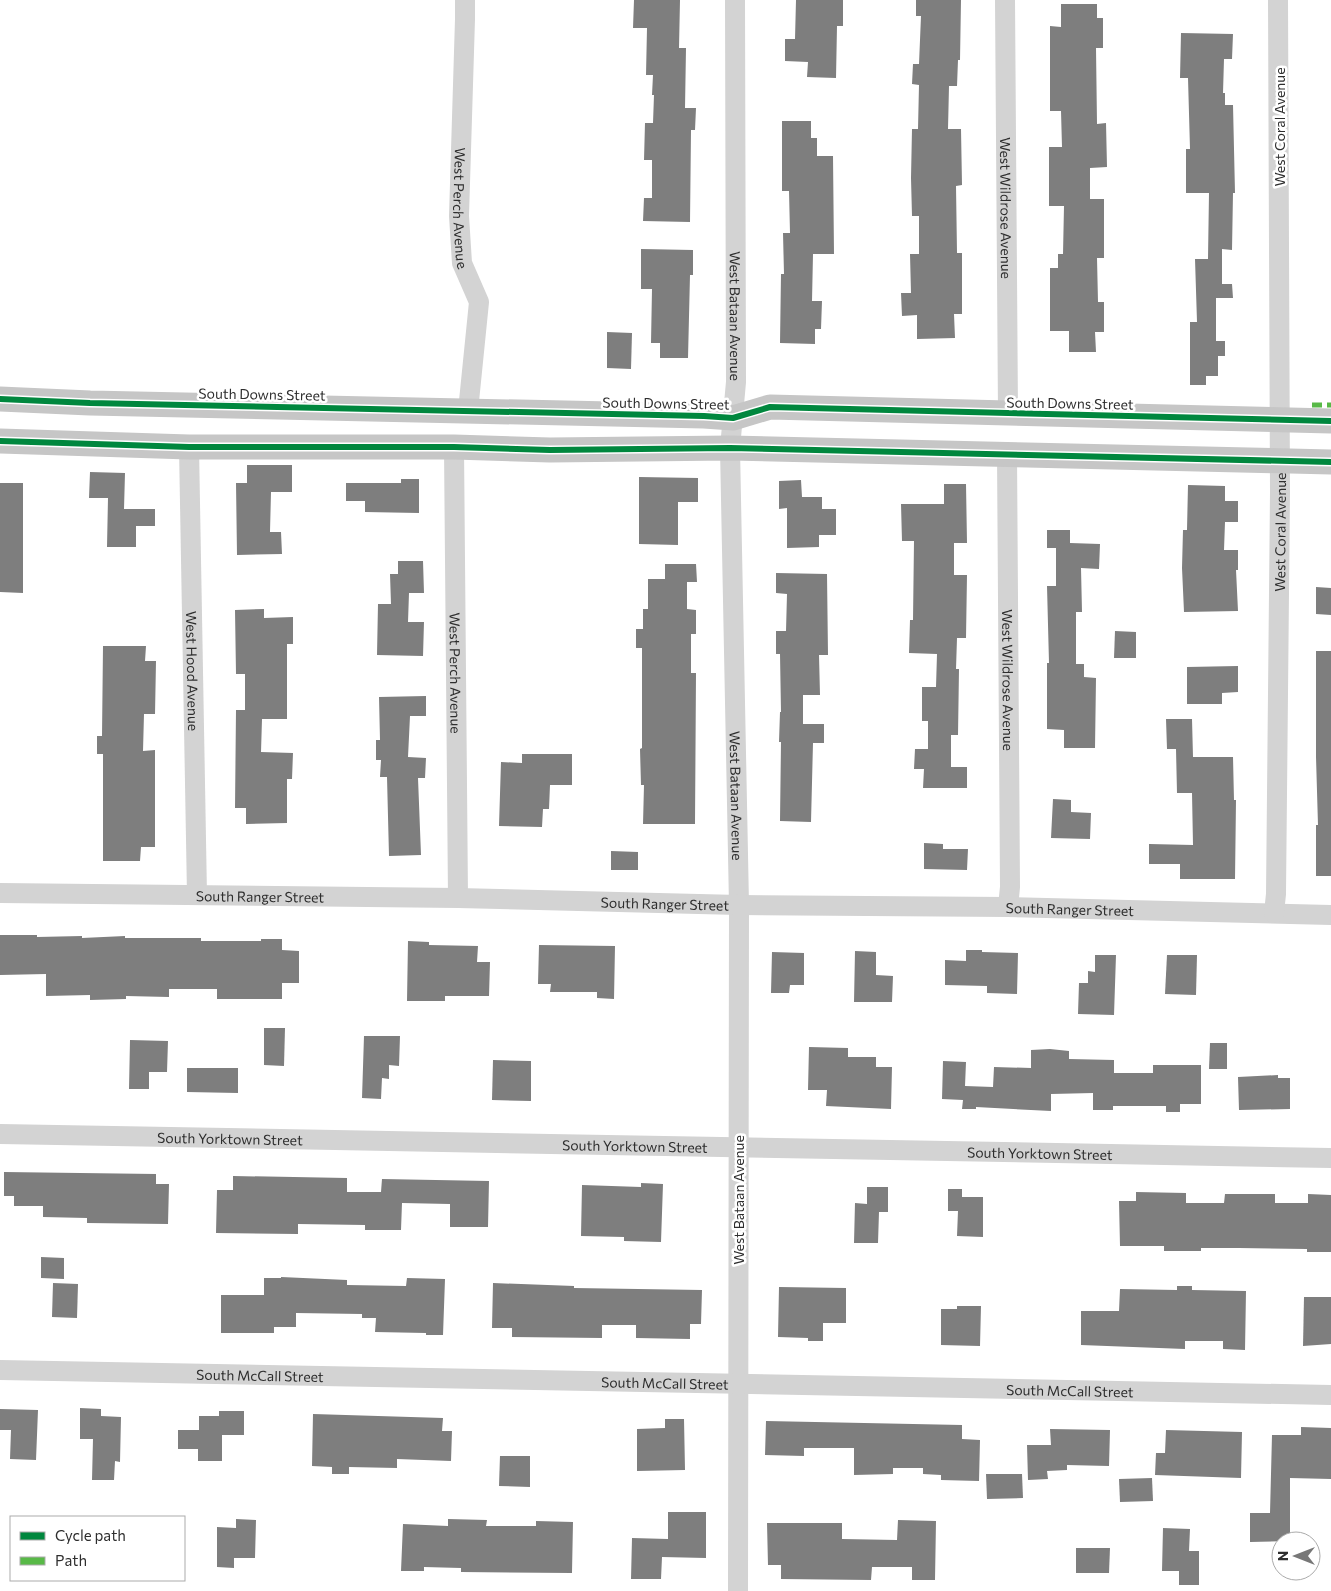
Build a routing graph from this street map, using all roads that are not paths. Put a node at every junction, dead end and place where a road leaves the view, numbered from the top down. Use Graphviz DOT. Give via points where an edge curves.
graph roads {
  1 [pos="464,0"];
  2 [pos="735,0"];
  3 [pos="1005,0"];
  4 [pos="1278,0"];
  5 [pos="0,399"];
  6 [pos="468,411"];
  7 [pos="1008,414"];
  8 [pos="733,418"];
  9 [pos="1280,420"];
  10 [pos="1331,421"];
  11 [pos="0,442"];
  12 [pos="189,447"];
  13 [pos="454,448"];
  14 [pos="730,448"];
  15 [pos="1008,454"];
  16 [pos="1280,461"];
  17 [pos="1331,462"];
  18 [pos="0,893"];
  19 [pos="197,894"];
  20 [pos="458,898"];
  21 [pos="739,905"];
  22 [pos="1008,908"];
  23 [pos="1274,913"];
  24 [pos="1331,915"];
  25 [pos="0,1134"];
  26 [pos="738,1148"];
  27 [pos="1331,1158"];
  28 [pos="0,1370"];
  29 [pos="737,1384"];
  30 [pos="1331,1395"];
  31 [pos="738,1591"];
  1 -- 6 [label="street, West Perch Avenue" via="458,216 462,263 479,302"];
  2 -- 8 [label="street, West Bataan Avenue" via="736,382"];
  3 -- 7 [label="street, West Wildrose Avenue"];
  4 -- 9 [label="street, West Coral Avenue"];
  5 -- 6 [label="main road, South Downs Street"];
  6 -- 8 [label="main road, South Downs Street"];
  7 -- 8 [label="main road, South Downs Street" via="770,407"];
  7 -- 9 [label="main road, South Downs Street"];
  8 -- 14 [label="street, West Bataan Avenue"];
  9 -- 10 [label="main road, South Downs Street"];
  9 -- 16 [label="street, West Coral Avenue"];
  11 -- 12 [label="main road"];
  12 -- 13 [label="main road"];
  12 -- 19 [label="street, West Hood Avenue"];
  13 -- 14 [label="main road"];
  13 -- 20 [label="street, West Perch Avenue"];
  14 -- 15 [label="main road"];
  14 -- 21 [label="street, West Bataan Avenue"];
  15 -- 16 [label="main road"];
  15 -- 22 [label="street, West Wildrose Avenue"];
  16 -- 17 [label="main road"];
  16 -- 23 [label="street, West Coral Avenue"];
  18 -- 19 [label="street, South Ranger Street"];
  19 -- 20 [label="street, South Ranger Street"];
  20 -- 21 [label="street, South Ranger Street"];
  21 -- 22 [label="street, South Ranger Street"];
  21 -- 26 [label="street, West Bataan Avenue"];
  22 -- 23 [label="street, South Ranger Street"];
  23 -- 24 [label="street, South Ranger Street"];
  25 -- 26 [label="street, South Yorktown Street"];
  26 -- 27 [label="street, South Yorktown Street"];
  26 -- 29 [label="street, West Bataan Avenue"];
  28 -- 29 [label="street, South McCall Street"];
  29 -- 30 [label="street, South McCall Street"];
  29 -- 31 [label="street, West Bataan Avenue"];
}
